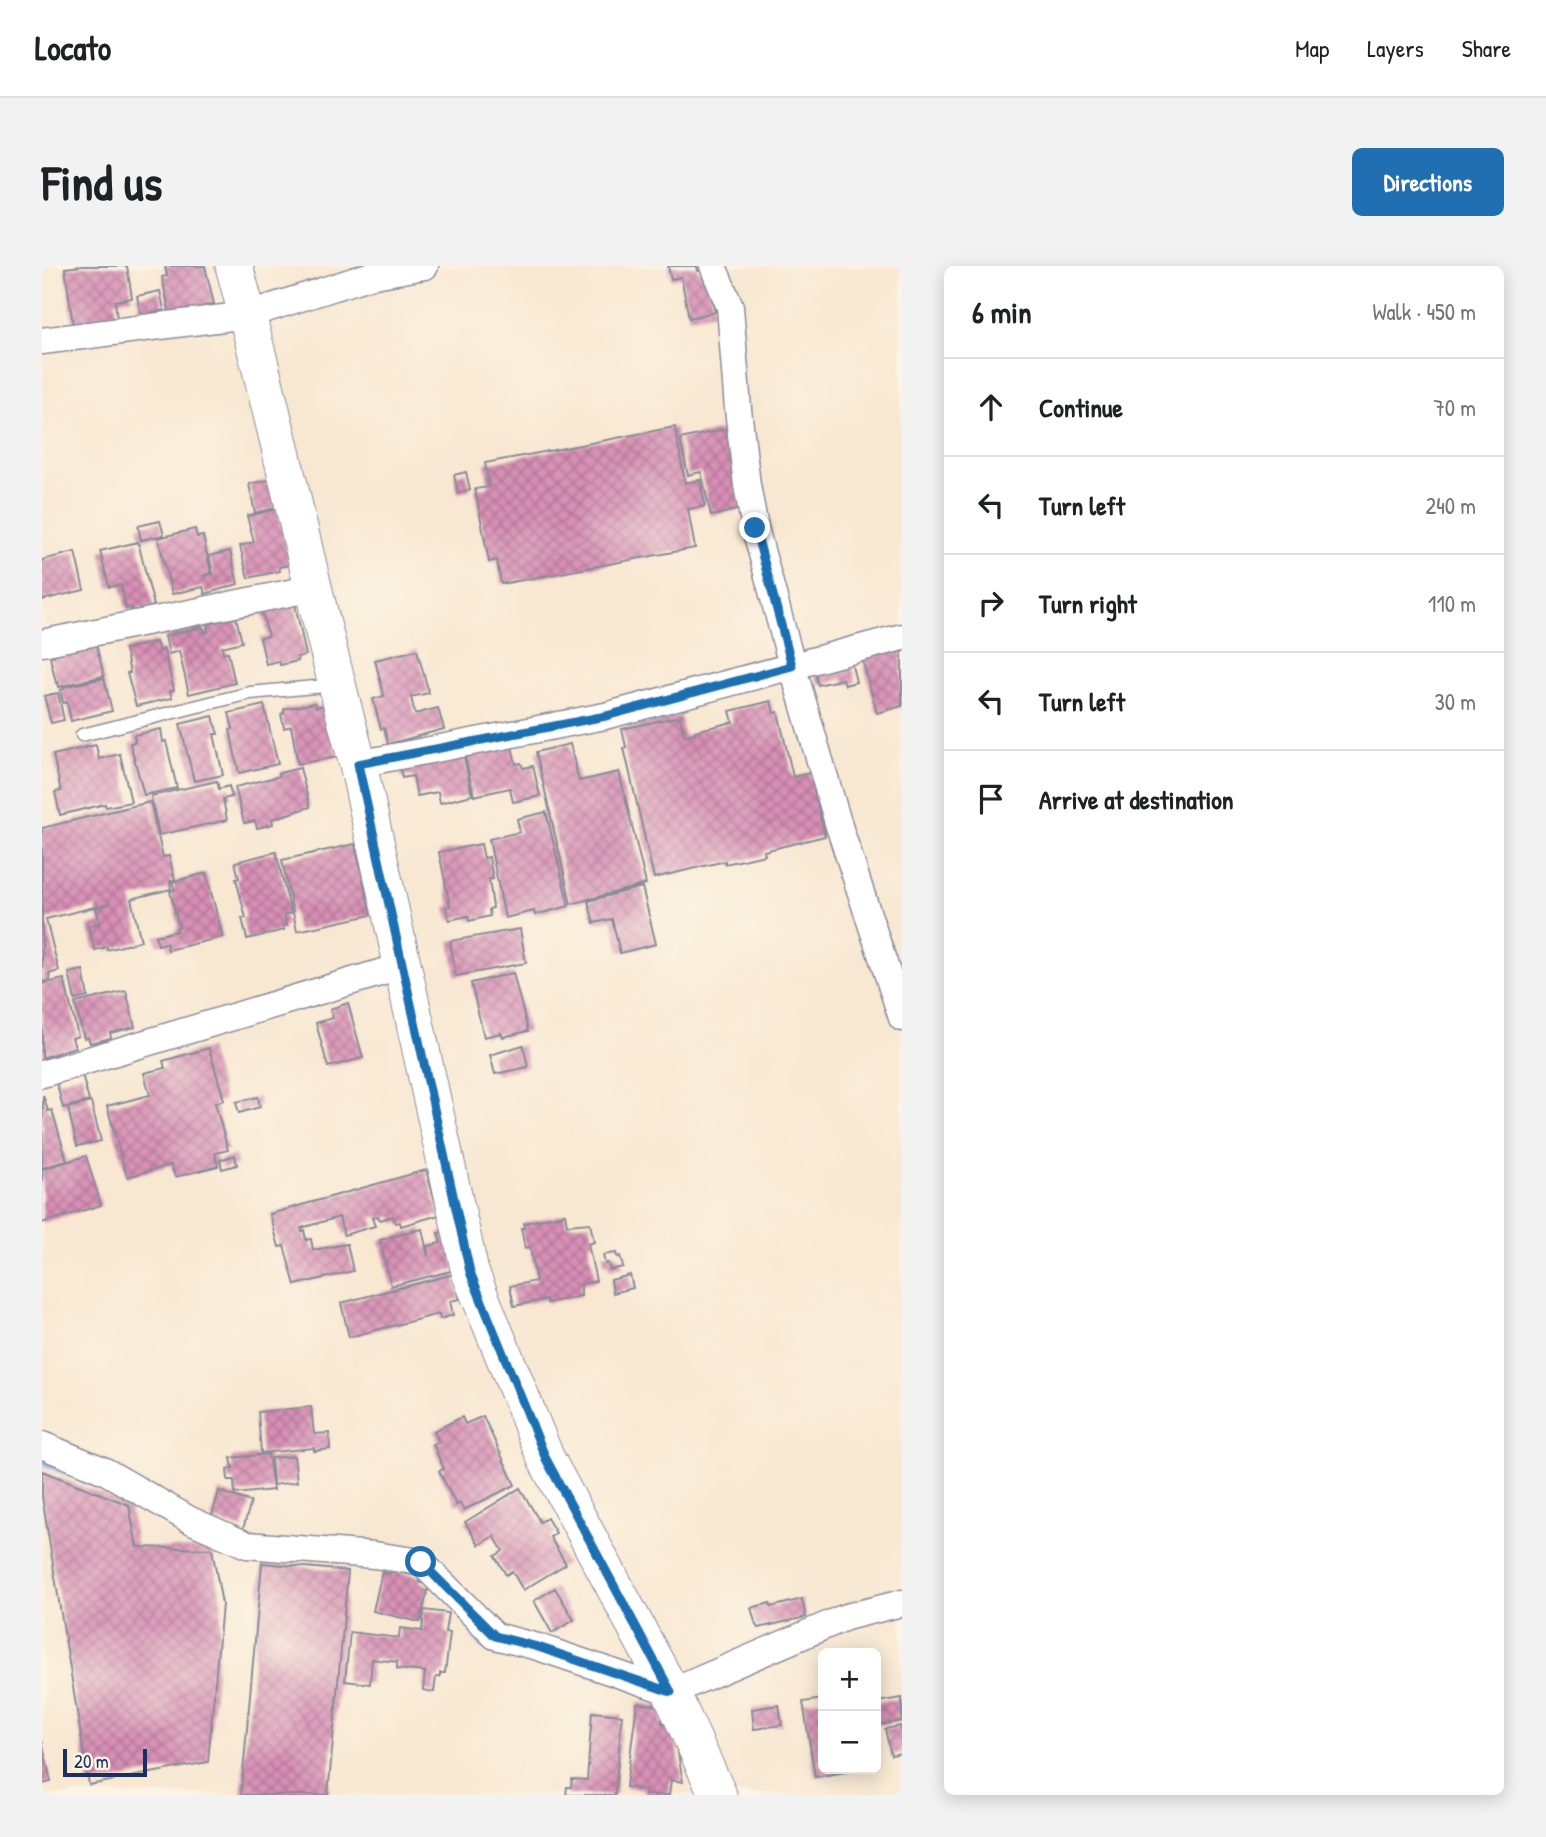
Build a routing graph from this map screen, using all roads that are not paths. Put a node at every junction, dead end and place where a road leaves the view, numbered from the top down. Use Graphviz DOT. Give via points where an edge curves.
graph roads {
  1 [pos="234,266"];
  2 [pos="425,266"];
  3 [pos="713,266"];
  4 [pos="247,315"];
  5 [pos="42,341"];
  6 [pos="314,588"];
  7 [pos="902,637"];
  8 [pos="42,643"];
  9 [pos="792,666"];
  10 [pos="336,685"];
  11 [pos="82,735"];
  12 [pos="358,764"];
  13 [pos="403,966"];
  14 [pos="902,1018"];
  15 [pos="42,1074"];
  16 [pos="42,1445"];
  17 [pos="902,1603"];
  18 [pos="671,1692"];
  19 [pos="718,1795"];
  1 -- 4 [label="street"];
  2 -- 4 [label="street" via="369,276"];
  3 -- 9 [label="street" via="730,307 755,528"];
  4 -- 5 [label="street"];
  4 -- 6 [label="street"];
  6 -- 8 [label="street"];
  6 -- 10 [label="street"];
  7 -- 9 [label="street"];
  9 -- 12 [label="street" via="606,716"];
  9 -- 14 [label="street"];
  10 -- 11 [label="lane" via="250,693"];
  10 -- 12 [label="street"];
  12 -- 13 [label="street"];
  13 -- 15 [label="street"];
  13 -- 18 [label="street" via="470,1272 546,1459"];
  16 -- 18 [label="street" via="105,1471 190,1520 247,1545 421,1562 495,1636"];
  17 -- 18 [label="street" via="846,1617"];
  18 -- 19 [label="street"];
}
